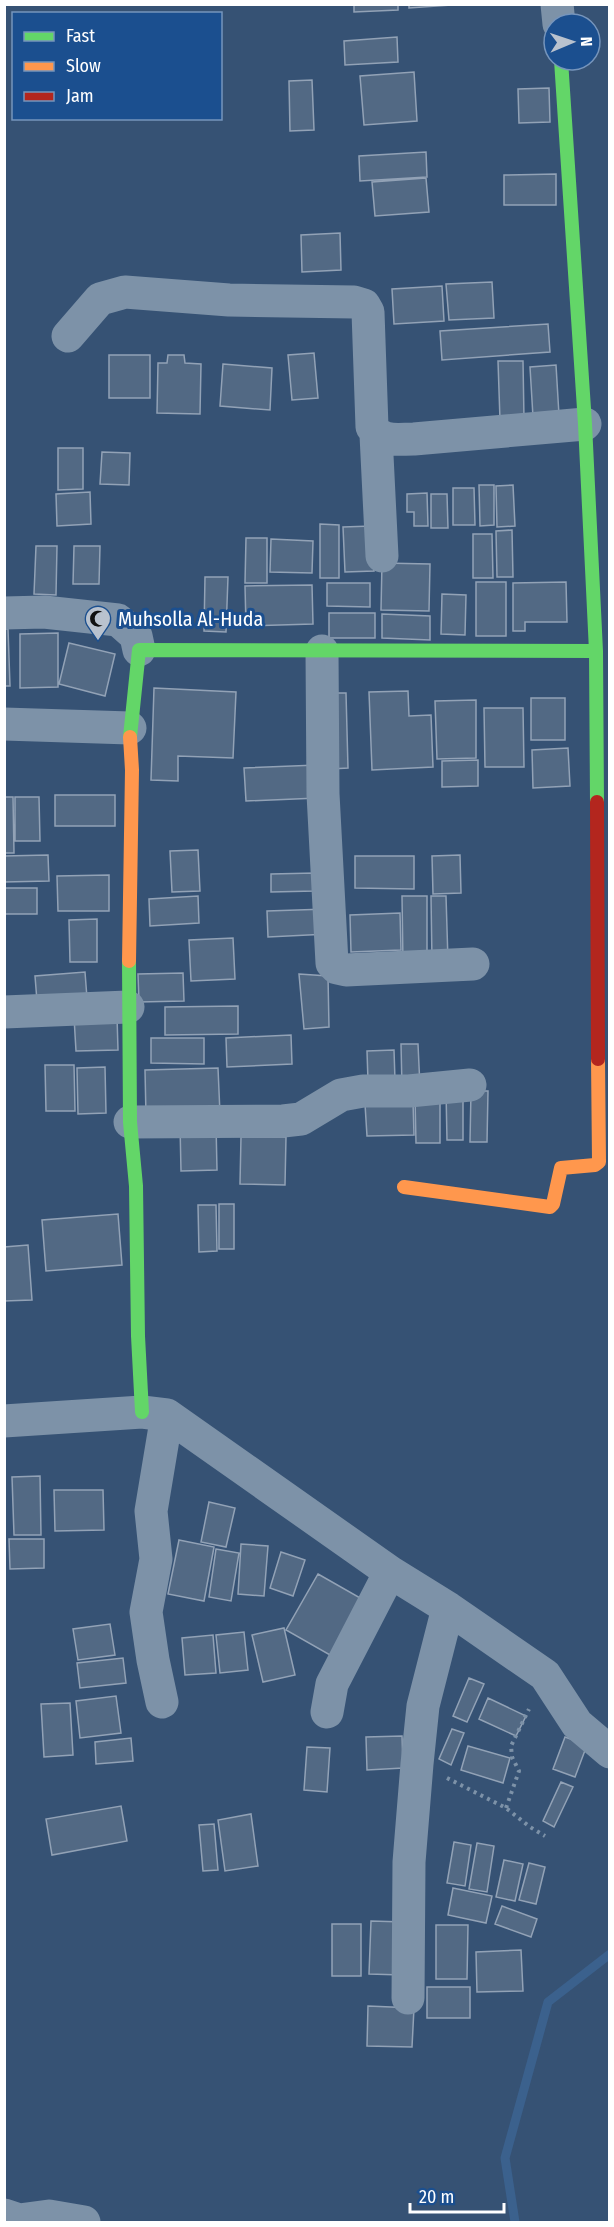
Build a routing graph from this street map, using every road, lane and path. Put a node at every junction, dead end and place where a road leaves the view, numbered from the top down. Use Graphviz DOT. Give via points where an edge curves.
graph roads {
  1 [pos="562,72"];
  2 [pos="68,336"];
  3 [pos="585,424"];
  4 [pos="376,435"];
  5 [pos="382,556"];
  6 [pos="4,613"];
  7 [pos="139,650"];
  8 [pos="322,651"];
  9 [pos="596,651"];
  10 [pos="4,724"];
  11 [pos="130,728"];
  12 [pos="473,963"];
  13 [pos="128,1007"];
  14 [pos="4,1012"];
  15 [pos="470,1085"];
  16 [pos="130,1122"];
  17 [pos="404,1187"];
  18 [pos="155,1414"];
  19 [pos="4,1421"];
  20 [pos="390,1572"];
  21 [pos="448,1608"];
  22 [pos="544,1675"];
  23 [pos="162,1702"];
  24 [pos="327,1712"];
  25 [pos="609,1752"];
  26 [pos="417,1764"];
  27 [pos="506,1808"];
  28 [pos="545,1836"];
  29 [pos="408,1998"];
  30 [pos="14,2219"];
  31 [pos="84,2223"];
  1 -- 3 [label="street"];
  2 -- 4 [label="street" via="100,299 125,292 364,304 368,312 372,427"];
  3 -- 4 [label="street" via="414,439"];
  3 -- 9 [label="street"];
  4 -- 5 [label="street"];
  6 -- 7 [label="street" via="44,612 118,620 136,636"];
  7 -- 8 [label="street"];
  7 -- 11 [label="street"];
  8 -- 9 [label="street"];
  8 -- 12 [label="street" via="323,794 332,963 346,969"];
  9 -- 17 [label="street" via="598,1162 561,1168 550,1207"];
  10 -- 11 [label="street"];
  11 -- 13 [label="street"];
  13 -- 14 [label="street"];
  13 -- 16 [label="street"];
  15 -- 16 [label="street" via="341,1095 301,1119 283,1121"];
  16 -- 18 [label="street" via="136,1186 138,1335"];
  18 -- 19 [label="street"];
  18 -- 20 [label="street"];
  18 -- 23 [label="street" via="151,1511 156,1559 146,1612"];
  20 -- 21 [label="street"];
  20 -- 24 [label="street" via="332,1684"];
  21 -- 22 [label="street"];
  21 -- 26 [label="street" via="423,1706"];
  22 -- 25 [label="street" via="578,1724"];
  22 -- 27 [label="path" via="512,1746 519,1771"];
  26 -- 27 [label="path"];
  26 -- 29 [label="street" via="409,1862"];
  27 -- 28 [label="path"];
  30 -- 31 [label="street" via="49,2216"];
}
